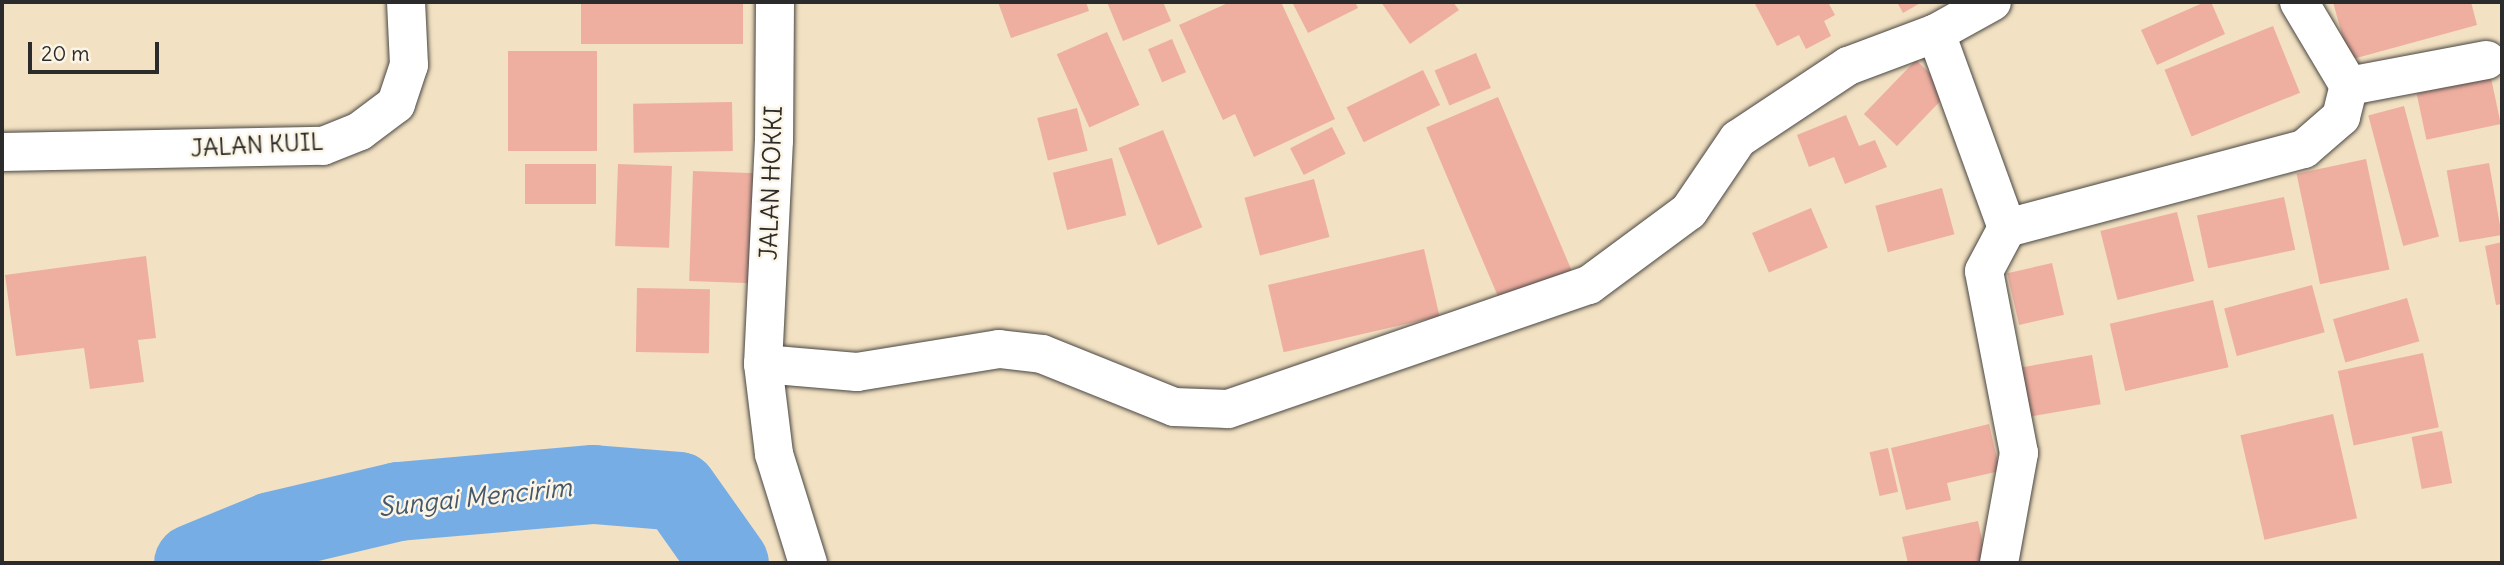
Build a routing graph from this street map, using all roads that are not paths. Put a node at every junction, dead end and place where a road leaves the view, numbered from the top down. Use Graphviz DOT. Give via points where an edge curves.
graph roads {
  1 [pos="406,2"];
  2 [pos="775,2"];
  3 [pos="1992,2"];
  4 [pos="2299,2"];
  5 [pos="1936,33"];
  6 [pos="2487,60"];
  7 [pos="2349,86"];
  8 [pos="2,152"];
  9 [pos="2007,228"];
  10 [pos="763,363"];
  11 [pos="808,563"];
  12 [pos="1999,563"];
  1 -- 8 [label="street, JALAN KUIL" via="409,65 396,104 360,131 323,146"];
  2 -- 10 [label="street, JALAN HOKKI" via="774,140"];
  3 -- 5 [label="street"];
  4 -- 7 [label="street"];
  5 -- 9 [label="street"];
  5 -- 10 [label="street" via="1848,66 1738,139 1689,211 1589,285 1228,408 1174,407 1042,354 999,349 857,372"];
  6 -- 7 [label="street"];
  7 -- 9 [label="street" via="2341,117 2304,149"];
  9 -- 12 [label="street" via="1984,271 2018,453"];
  10 -- 11 [label="street, JALAN HOKKI" via="774,454"];
}
